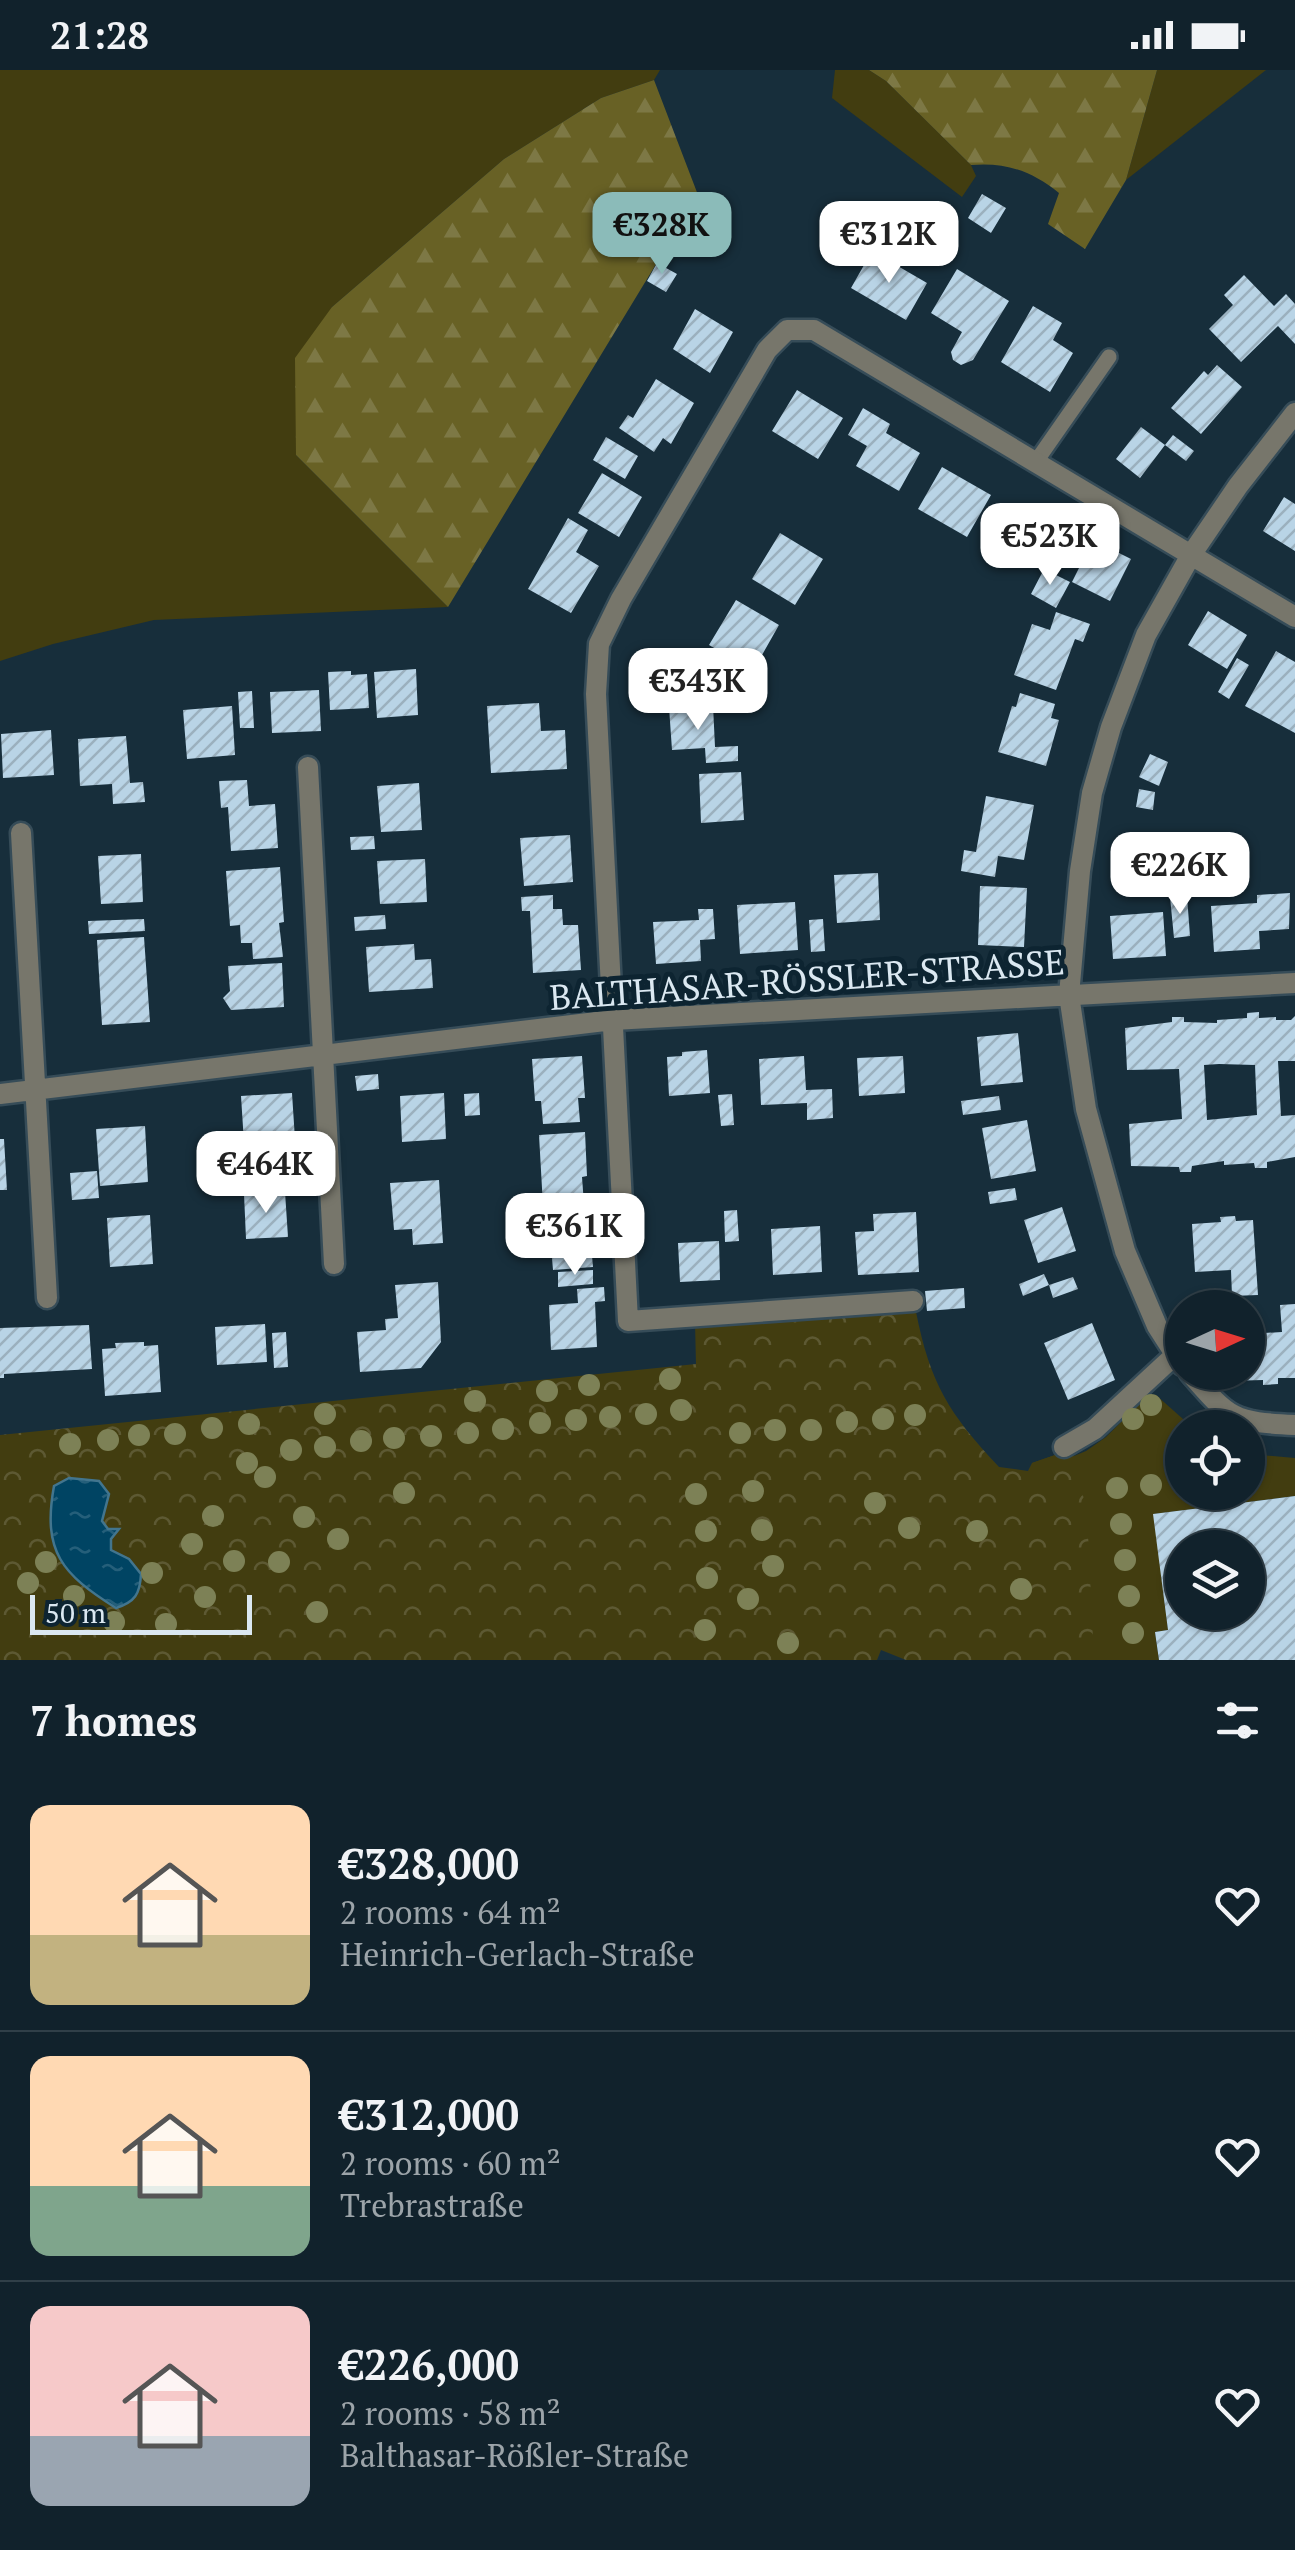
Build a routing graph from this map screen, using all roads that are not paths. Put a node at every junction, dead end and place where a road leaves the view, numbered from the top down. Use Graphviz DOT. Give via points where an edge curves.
graph roads {
  1 [pos="1108,357"];
  2 [pos="1295,413"];
  3 [pos="1035,464"];
  4 [pos="1190,555"];
  5 [pos="1295,617"];
  6 [pos="308,767"];
  7 [pos="21,833"];
  8 [pos="1295,984"];
  9 [pos="1069,995"];
  10 [pos="613,1020"];
  11 [pos="324,1053"];
  12 [pos="36,1090"];
  13 [pos="0,1094"];
  14 [pos="334,1264"];
  15 [pos="46,1298"];
  16 [pos="914,1302"];
  17 [pos="1165,1335"];
  18 [pos="1165,1371"];
  19 [pos="1204,1390"];
  20 [pos="1295,1425"];
  21 [pos="1064,1447"];
  1 -- 3 [label="lane"];
  2 -- 4 [label="street"];
  3 -- 4 [label="street"];
  3 -- 10 [label="street" via="814,330 787,330 767,350 599,644"];
  4 -- 5 [label="street"];
  4 -- 9 [label="street" via="1146,635 1092,793"];
  6 -- 11 [label="street"];
  7 -- 12 [label="street"];
  8 -- 9 [label="street, BALTHASAR-RÖSSLER-STRASSE"];
  9 -- 10 [label="street, BALTHASAR-RÖSSLER-STRASSE"];
  9 -- 17 [label="street" via="1086,1109 1109,1201"];
  10 -- 11 [label="street, BALTHASAR-RÖSSLER-STRASSE"];
  10 -- 16 [label="street" via="628,1321"];
  11 -- 12 [label="street, BALTHASAR-RÖSSLER-STRASSE"];
  11 -- 14 [label="street"];
  12 -- 13 [label="street, BALTHASAR-RÖSSLER-STRASSE"];
  12 -- 15 [label="street"];
  18 -- 21 [label="street"];
  19 -- 20 [label="street" via="1225,1414"];
}
